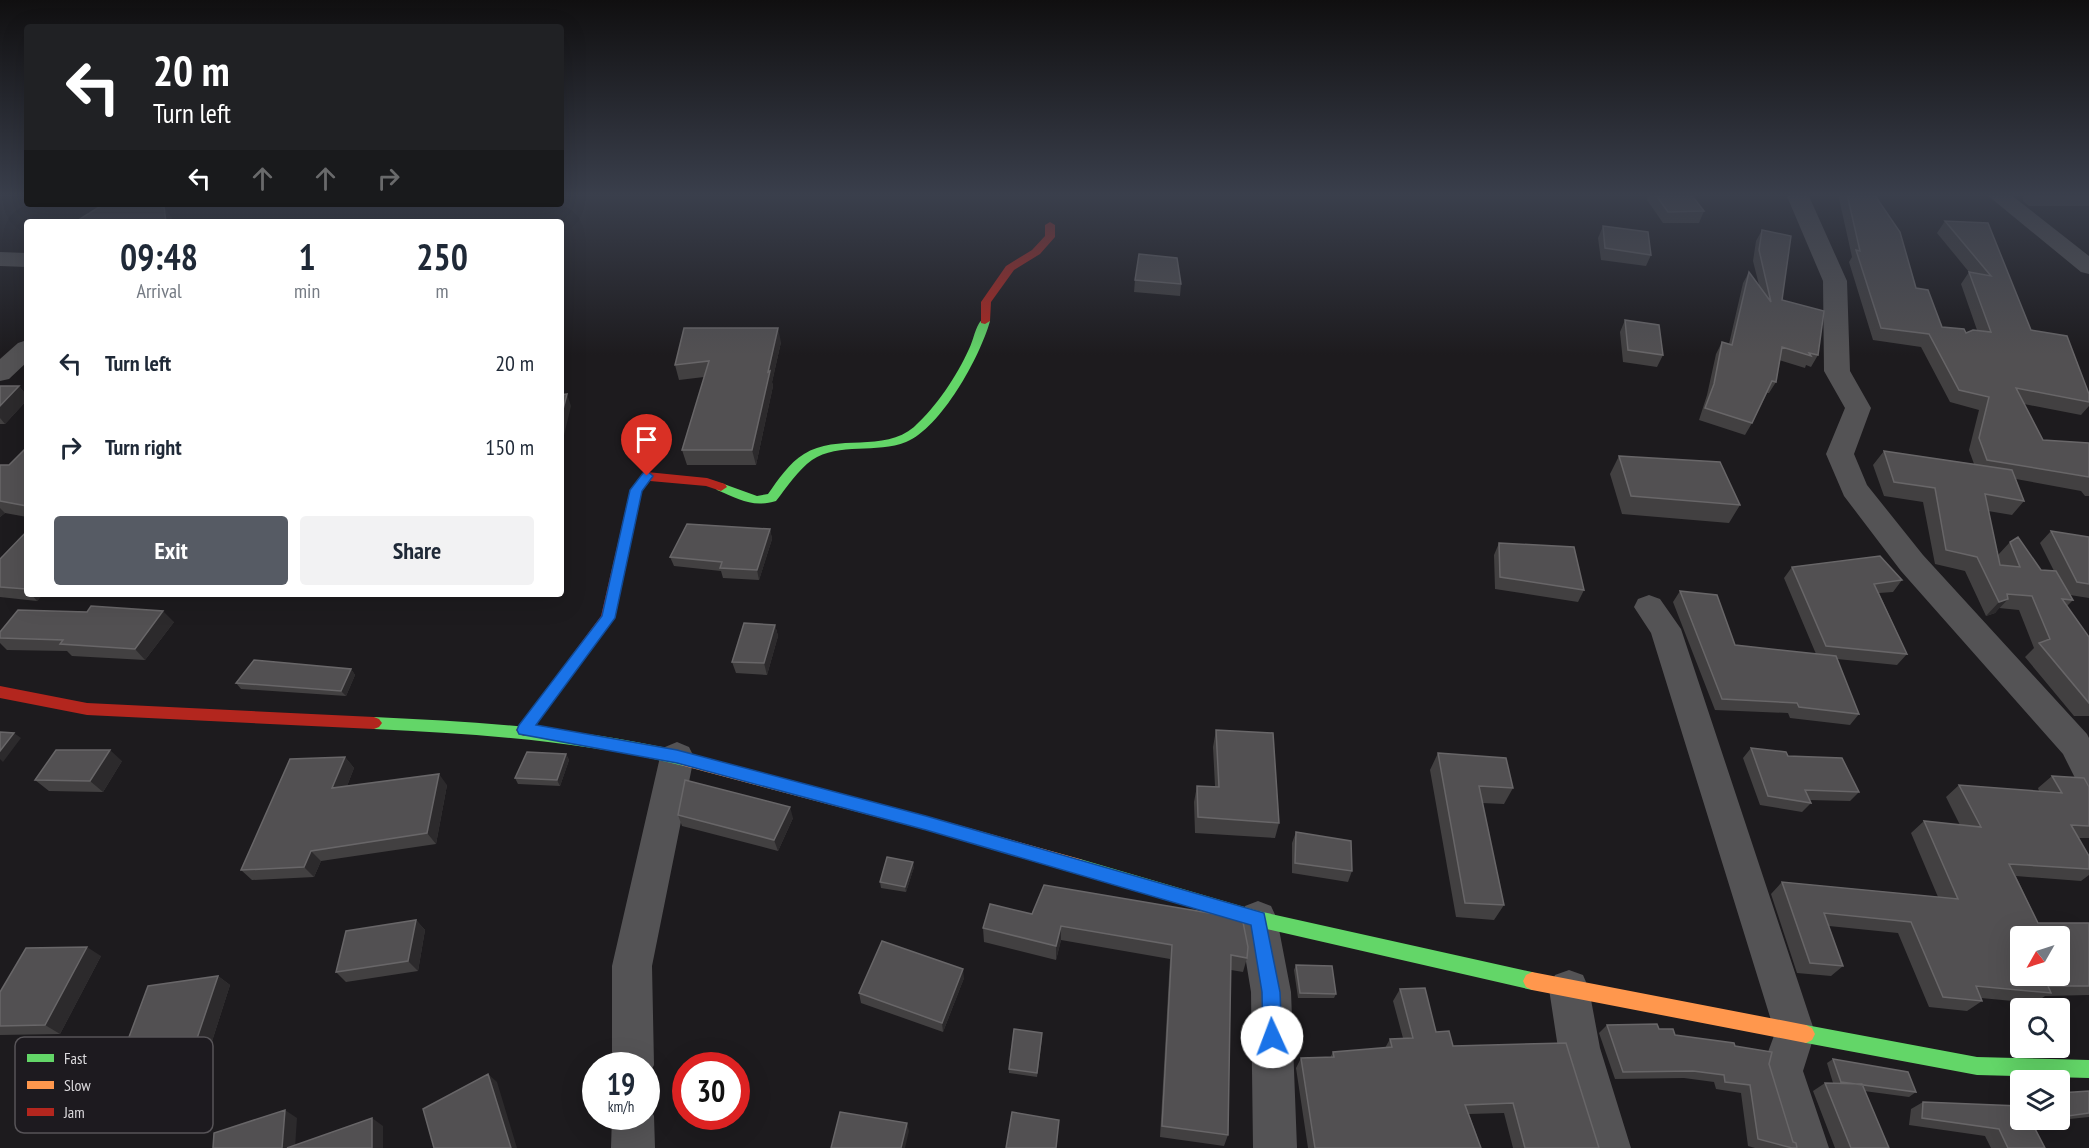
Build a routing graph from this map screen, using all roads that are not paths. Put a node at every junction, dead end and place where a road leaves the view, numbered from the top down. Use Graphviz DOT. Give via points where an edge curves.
graph roads {
  1 [pos="1039,248"];
  2 [pos="1820,248"];
  3 [pos="2065,248"];
  4 [pos="0,259"];
  5 [pos="24,260"];
  6 [pos="2089,267"];
  7 [pos="24,351"];
  8 [pos="0,373"];
  9 [pos="1649,607"];
  10 [pos="0,692"];
  11 [pos="524,730"];
  12 [pos="677,757"];
  13 [pos="2089,772"];
  14 [pos="1258,919"];
  15 [pos="1569,989"];
  16 [pos="1795,1033"];
  17 [pos="633,1052"];
  18 [pos="2089,1069"];
  19 [pos="633,1130"];
  20 [pos="633,1148"];
  21 [pos="1275,1148"];
  22 [pos="1609,1148"];
  23 [pos="1807,1148"];
  1 -- 11 [label="street" via="1010,268 990,294 981,335 970,359 922,427 910,436 881,445 836,448 810,455 772,498 756,501 707,482 647,476 636,490 608,618"];
  2 -- 13 [label="street" via="1835,281 1837,371 1858,408 1840,454 1854,489 1912,563 2075,744"];
  3 -- 6 [label="street"];
  4 -- 5 [label="street"];
  7 -- 8 [label="street"];
  9 -- 16 [label="street" via="1665,629"];
  10 -- 11 [label="street" via="87,709"];
  11 -- 12 [label="street"];
  12 -- 14 [label="street" via="926,823"];
  12 -- 17 [label="street" via="632,966"];
  14 -- 15 [label="street"];
  14 -- 21 [label="street" via="1271,992"];
  15 -- 16 [label="street"];
  15 -- 22 [label="street" via="1579,1048"];
  16 -- 18 [label="street" via="1977,1066"];
  16 -- 23 [label="street" via="1782,1071"];
  19 -- 20 [label="street"];
}
